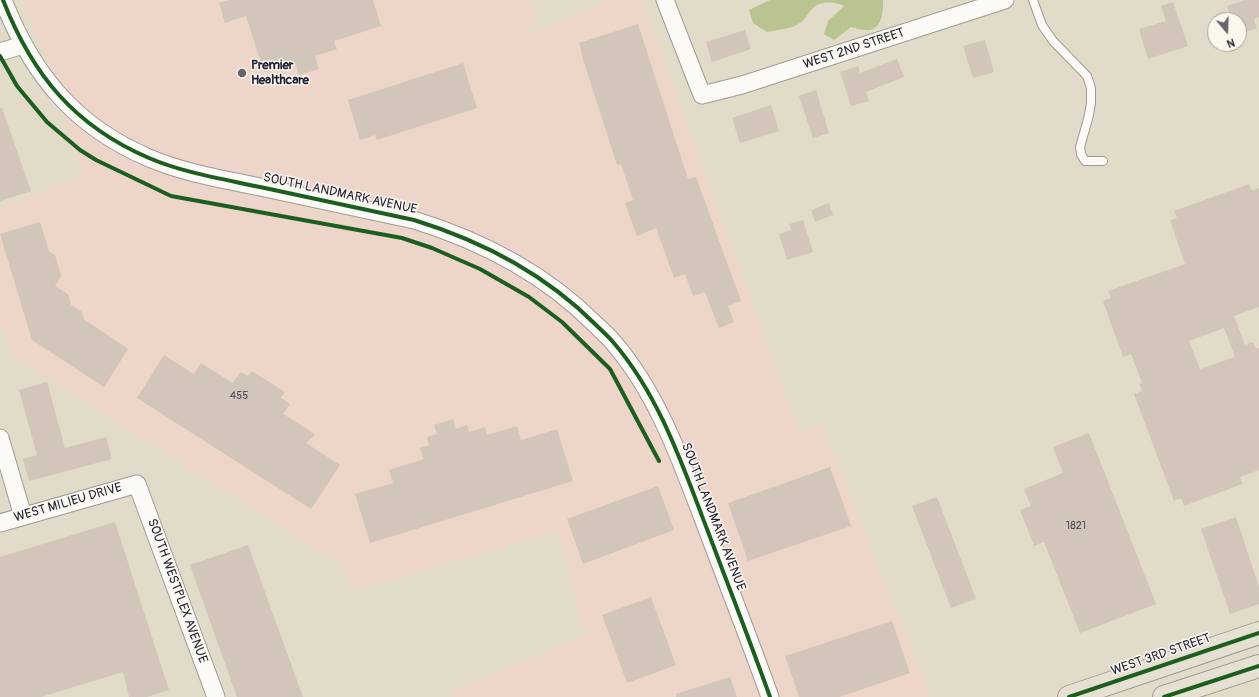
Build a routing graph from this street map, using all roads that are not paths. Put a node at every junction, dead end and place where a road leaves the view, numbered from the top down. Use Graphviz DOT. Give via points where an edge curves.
graph roads {
  1 [pos="3,0"];
  2 [pos="666,0"];
  3 [pos="1004,0"];
  4 [pos="1033,0"];
  5 [pos="23,45"];
  6 [pos="0,52"];
  7 [pos="1102,161"];
  8 [pos="0,438"];
  9 [pos="137,484"];
  10 [pos="23,516"];
  11 [pos="0,523"];
  12 [pos="1259,633"];
  13 [pos="1259,666"];
  14 [pos="216,697"];
  15 [pos="770,697"];
  16 [pos="1069,697"];
  17 [pos="1164,697"];
  1 -- 5 [label="street, SOUTH LANDMARK AVENUE"];
  2 -- 3 [label="street, WEST 2ND STREET" via="702,95 749,83"];
  4 -- 7 [label="lane" via="1042,25 1053,41 1087,76 1092,104 1081,139 1081,154 1085,161"];
  5 -- 6 [label="street"];
  5 -- 15 [label="street, SOUTH LANDMARK AVENUE" via="45,79 84,119 110,138 149,158 206,176 414,220 447,230 481,244 516,263 574,304 612,341 634,370 664,423 691,487"];
  8 -- 10 [label="street"];
  9 -- 10 [label="street, WEST MILIEU DRIVE"];
  9 -- 14 [label="street, SOUTH WESTPLEX AVENUE"];
  10 -- 11 [label="street, WEST MILIEU DRIVE"];
  12 -- 16 [label="main road, WEST 3RD STREET"];
  13 -- 17 [label="main road"];
}
